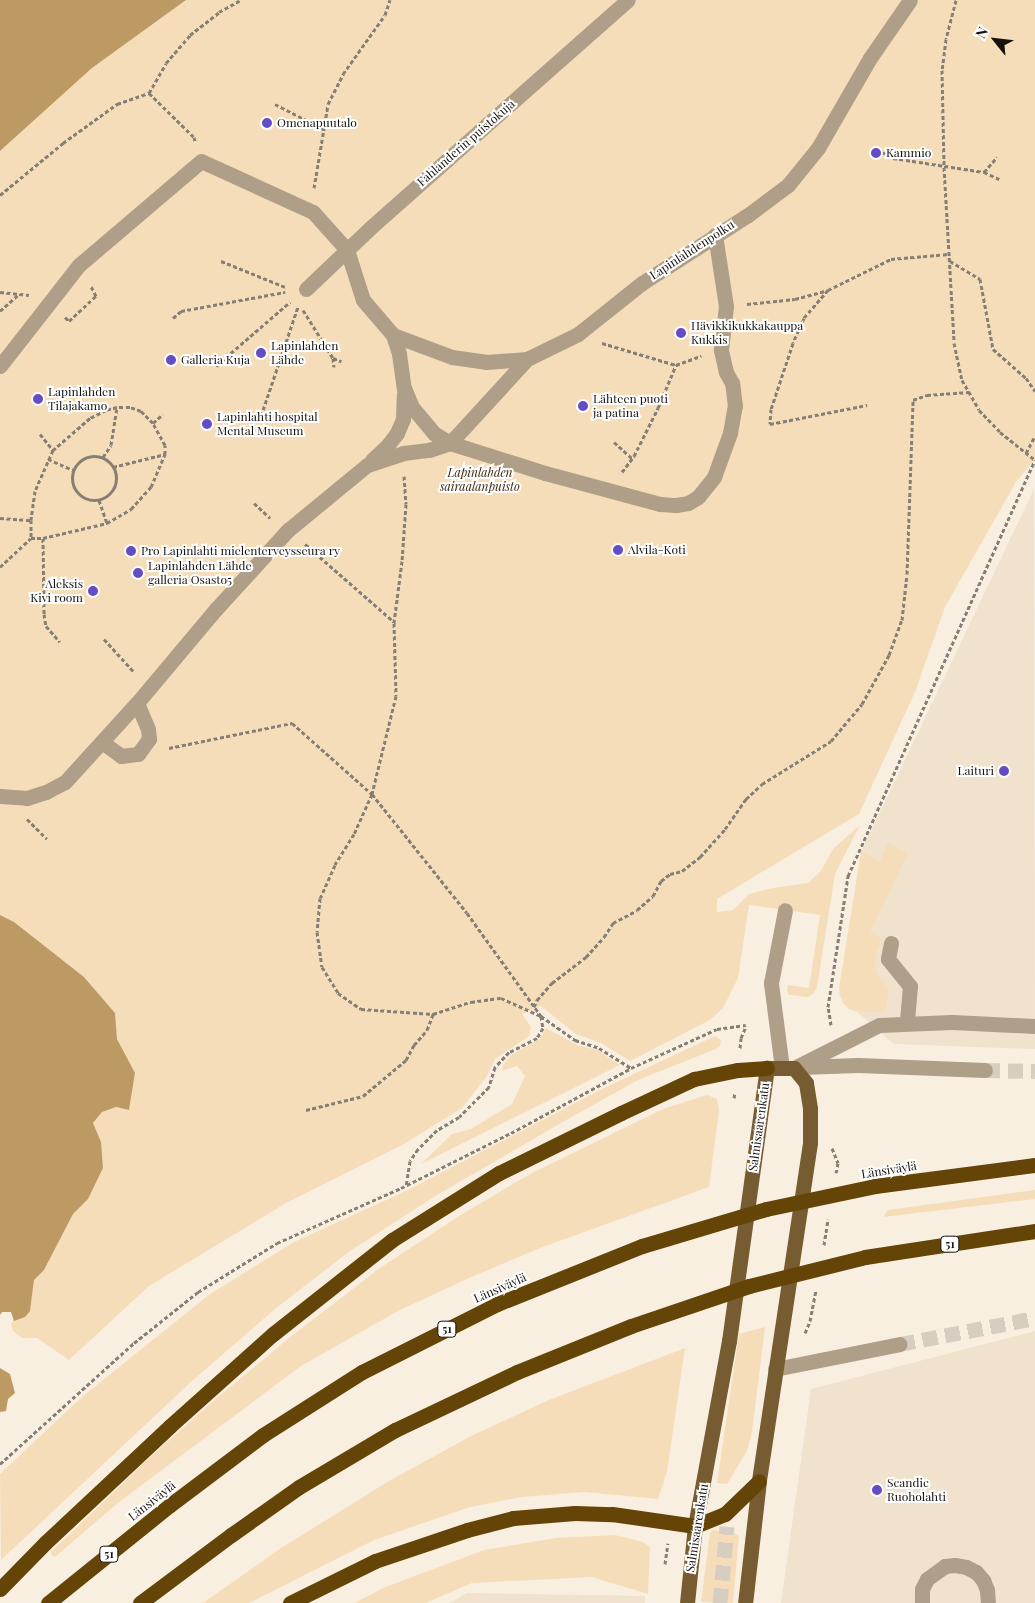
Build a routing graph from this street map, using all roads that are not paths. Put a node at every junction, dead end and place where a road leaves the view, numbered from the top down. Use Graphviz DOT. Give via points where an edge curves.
graph roads {
  1 [pos="628,0"];
  2 [pos="910,0"];
  3 [pos="715,235"];
  4 [pos="347,250"];
  5 [pos="306,288"];
  6 [pos="393,335"];
  7 [pos="527,359"];
  8 [pos="0,366"];
  9 [pos="404,388"];
  10 [pos="450,443"];
  11 [pos="367,465"];
  12 [pos="137,703"];
  13 [pos="102,742"];
  14 [pos="0,796"];
  15 [pos="785,910"];
  16 [pos="891,943"];
  17 [pos="907,1022"];
  18 [pos="1035,1026"];
  19 [pos="767,1068"];
  20 [pos="788,1068"];
  21 [pos="985,1070"];
  22 [pos="1035,1165"];
  23 [pos="1035,1231"];
  24 [pos="900,1344"];
  25 [pos="776,1369"];
  26 [pos="759,1481"];
  27 [pos="695,1526"];
  28 [pos="0,1589"];
  29 [pos="48,1603"];
  30 [pos="140,1603"];
  31 [pos="290,1603"];
  32 [pos="687,1603"];
  33 [pos="744,1603"];
  34 [pos="922,1603"];
  35 [pos="988,1603"];
  1 -- 4 [label="lane, Fahlanderin puistokuja"];
  2 -- 3 [label="lane, Lapinlahdenpolku" via="870,58 818,148 788,185"];
  3 -- 7 [label="lane, Lapinlahdenpolku" via="642,283 578,334"];
  3 -- 10 [label="lane" via="726,306 721,350 732,383 735,406 723,460 706,488 688,503 660,504"];
  4 -- 5 [label="lane, Fahlanderin puistokuja"];
  4 -- 6 [label="lane" via="363,300"];
  4 -- 8 [label="lane" via="312,212 201,161 79,264"];
  6 -- 7 [label="lane, Lapinlahdenpolku" via="452,357 486,362"];
  6 -- 9 [label="lane"];
  7 -- 10 [label="lane"];
  9 -- 10 [label="lane" via="420,419"];
  9 -- 11 [label="lane" via="405,408 400,426 387,446"];
  10 -- 11 [label="lane"];
  11 -- 12 [label="lane" via="288,530 216,608"];
  12 -- 13 [label="lane"];
  12 -- 13 [label="lane" via="149,739 138,754 121,756"];
  13 -- 14 [label="lane" via="65,782 27,798"];
  15 -- 20 [label="lane" via="772,983"];
  16 -- 17 [label="lane" via="888,959 910,986"];
  17 -- 18 [label="lane"];
  17 -- 20 [label="lane" via="879,1025"];
  19 -- 20 [label="main road, Salmisaarenkatu"];
  19 -- 27 [label="main road, Salmisaarenkatu" via="729,1341"];
  19 -- 28 [label="highway" via="694,1079 498,1173 392,1240 273,1334 163,1432"];
  20 -- 21 [label="lane" via="858,1065"];
  20 -- 25 [label="main road" via="806,1083 810,1143"];
  22 -- 29 [label="highway, Länsiväylä / 51" via="875,1186 766,1209 642,1246 497,1304 362,1372 264,1435"];
  23 -- 30 [label="highway, 51" via="864,1257 749,1286 631,1326 517,1372 395,1430 299,1488 231,1534"];
  24 -- 25 [label="lane"];
  25 -- 26 [label="main road"];
  26 -- 27 [label="highway" via="725,1514"];
  26 -- 33 [label="main road"];
  27 -- 31 [label="highway" via="612,1514 513,1518 375,1560"];
  27 -- 32 [label="main road, Salmisaarenkatu"];
  34 -- 35 [label="lane" via="922,1589 927,1579 944,1566 955,1565 971,1569 983,1580"];
}
